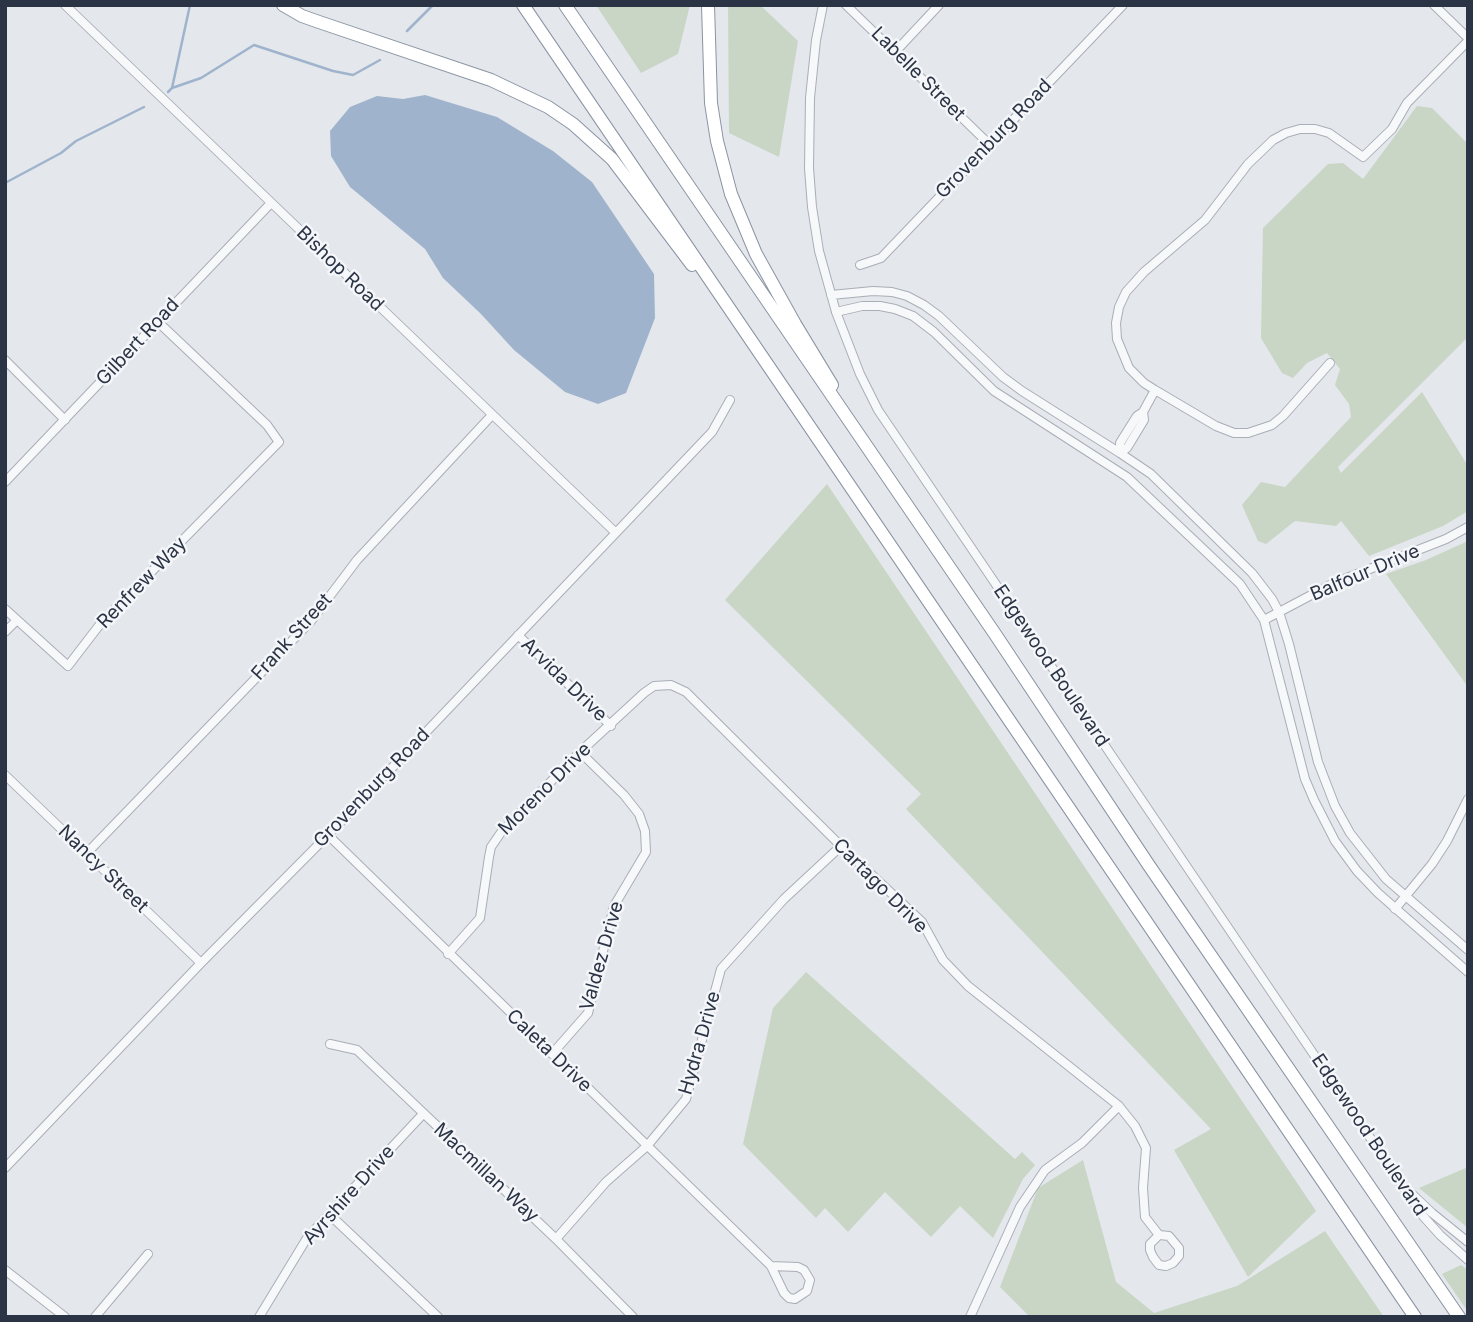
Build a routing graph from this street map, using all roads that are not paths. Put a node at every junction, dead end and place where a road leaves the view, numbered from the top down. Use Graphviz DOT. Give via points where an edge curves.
graph roads {
  1 [pos="65,5"];
  2 [pos="283,5"];
  3 [pos="523,5"];
  4 [pos="565,5"];
  5 [pos="708,5"];
  6 [pos="823,5"];
  7 [pos="846,5"];
  8 [pos="939,5"];
  9 [pos="1124,5"];
  10 [pos="1434,5"];
  11 [pos="1468,39"];
  12 [pos="895,51"];
  13 [pos="989,144"];
  14 [pos="271,203"];
  15 [pos="860,265"];
  16 [pos="831,295"];
  17 [pos="730,308"];
  18 [pos="836,312"];
  19 [pos="157,321"];
  20 [pos="5,360"];
  21 [pos="1330,363"];
  22 [pos="1156,390"];
  23 [pos="730,400"];
  24 [pos="492,415"];
  25 [pos="65,420"];
  26 [pos="1120,453"];
  27 [pos="5,482"];
  28 [pos="1468,527"];
  29 [pos="615,531"];
  30 [pos="938,554"];
  31 [pos="5,609"];
  32 [pos="1279,612"];
  33 [pos="17,620"];
  34 [pos="1264,620"];
  35 [pos="5,632"];
  36 [pos="518,635"];
  37 [pos="660,684"];
  38 [pos="611,726"];
  39 [pos="580,752"];
  40 [pos="5,775"];
  41 [pos="1468,799"];
  42 [pos="328,835"];
  43 [pos="841,846"];
  44 [pos="86,854"];
  45 [pos="1404,895"];
  46 [pos="1395,909"];
  47 [pos="1468,950"];
  48 [pos="449,954"];
  49 [pos="201,963"];
  50 [pos="1468,972"];
  51 [pos="330,1044"];
  52 [pos="552,1054"];
  53 [pos="1119,1106"];
  54 [pos="423,1114"];
  55 [pos="647,1146"];
  56 [pos="5,1168"];
  57 [pos="1403,1184"];
  58 [pos="328,1214"];
  59 [pos="1159,1235"];
  60 [pos="555,1239"];
  61 [pos="1468,1242"];
  62 [pos="148,1254"];
  63 [pos="1468,1260"];
  64 [pos="772,1266"];
  65 [pos="5,1270"];
  66 [pos="65,1317"];
  67 [pos="95,1317"];
  68 [pos="260,1317"];
  69 [pos="438,1317"];
  70 [pos="633,1317"];
  71 [pos="970,1317"];
  72 [pos="1415,1317"];
  73 [pos="1459,1317"];
  1 -- 14 [label="street, Bishop Road"];
  2 -- 17 [label="highway" via="302,16 522,92 557,113 612,159 717,302"];
  3 -- 17 [label="highway"];
  4 -- 30 [label="highway"];
  5 -- 30 [label="highway" via="711,103 717,141 742,223 794,324"];
  6 -- 16 [label="street, Edgewood Boulevard" via="812,69 808,168 817,240"];
  7 -- 12 [label="street, Labelle Street"];
  8 -- 12 [label="street"];
  9 -- 13 [label="street, Grovenburg Road"];
  10 -- 11 [label="street"];
  11 -- 22 [label="street" via="1363,157 1329,133 1315,129 1300,129 1273,140 1248,164 1205,220 1126,292 1119,307 1117,339 1129,368"];
  12 -- 13 [label="street, Labelle Street"];
  13 -- 15 [label="street, Grovenburg Road" via="881,258"];
  14 -- 19 [label="street, Gilbert Road"];
  14 -- 24 [label="street, Bishop Road"];
  16 -- 18 [label="street, Edgewood Boulevard"];
  16 -- 26 [label="street" via="891,292 924,305 1003,377"];
  17 -- 72 [label="highway"];
  18 -- 34 [label="street" via="880,306 913,316 994,391 1142,489 1240,584"];
  18 -- 57 [label="street, Edgewood Boulevard" via="878,410"];
  19 -- 25 [label="street, Gilbert Road"];
  19 -- 33 [label="street, Renfrew Way" via="267,425 278,442 101,623 68,666"];
  20 -- 25 [label="street"];
  21 -- 22 [label="street" via="1283,416 1248,433 1216,426"];
  22 -- 26 [label="street" via="1143,412 1144,420"];
  23 -- 29 [label="street, Grovenburg Road" via="712,432"];
  24 -- 29 [label="street, Bishop Road"];
  24 -- 44 [label="street, Frank Street" via="357,560 311,621"];
  25 -- 27 [label="street, Gilbert Road"];
  26 -- 32 [label="street" via="1151,474 1252,573"];
  28 -- 32 [label="street, Balfour Drive" via="1334,583"];
  29 -- 36 [label="street, Grovenburg Road"];
  30 -- 73 [label="highway"];
  31 -- 33 [label="street"];
  32 -- 34 [label="street, Balfour Drive"];
  32 -- 45 [label="street" via="1325,784 1366,856"];
  33 -- 35 [label="street"];
  34 -- 46 [label="street" via="1298,757 1314,800 1357,871"];
  36 -- 38 [label="street, Arvida Drive"];
  36 -- 42 [label="street, Grovenburg Road"];
  37 -- 38 [label="street, Moreno Drive" via="644,693"];
  37 -- 43 [label="street, Cartago Drive" via="686,692"];
  38 -- 39 [label="street, Moreno Drive"];
  39 -- 48 [label="street, Moreno Drive" via="495,840 480,918"];
  39 -- 52 [label="street, Valdez Drive" via="639,814 646,852 614,906 588,1013"];
  40 -- 44 [label="street, Nancy Street"];
  41 -- 45 [label="street" via="1432,864"];
  42 -- 48 [label="street, Caleta Drive"];
  42 -- 49 [label="street, Grovenburg Road"];
  43 -- 53 [label="street, Cartago Drive" via="922,922 943,960 968,986"];
  43 -- 55 [label="street, Hydra Drive" via="784,899 721,969 686,1099"];
  44 -- 49 [label="street, Nancy Street"];
  45 -- 46 [label="street"];
  45 -- 47 [label="street"];
  46 -- 50 [label="street"];
  48 -- 52 [label="street, Caleta Drive"];
  49 -- 56 [label="street, Grovenburg Road"];
  51 -- 54 [label="street, Macmillan Way" via="357,1051"];
  52 -- 55 [label="street, Caleta Drive"];
  53 -- 59 [label="street, Cartago Drive" via="1146,1148 1145,1217"];
  53 -- 71 [label="street" via="1082,1143 1045,1170 1020,1207"];
  54 -- 58 [label="street, Ayrshire Drive"];
  54 -- 60 [label="street, Macmillan Way"];
  55 -- 60 [label="street, Hydra Drive" via="606,1182"];
  55 -- 64 [label="street, Caleta Drive"];
  57 -- 61 [label="street"];
  57 -- 63 [label="street, Edgewood Boulevard" via="1423,1216"];
  58 -- 68 [label="street, Ayrshire Drive" via="307,1238"];
  58 -- 69 [label="street"];
  60 -- 70 [label="street, Macmillan Way"];
  62 -- 67 [label="street"];
  64 -- 64 [label="street, Caleta Drive" via="789,1298 807,1292 810,1280 804,1270"];
  65 -- 66 [label="street"];
}
